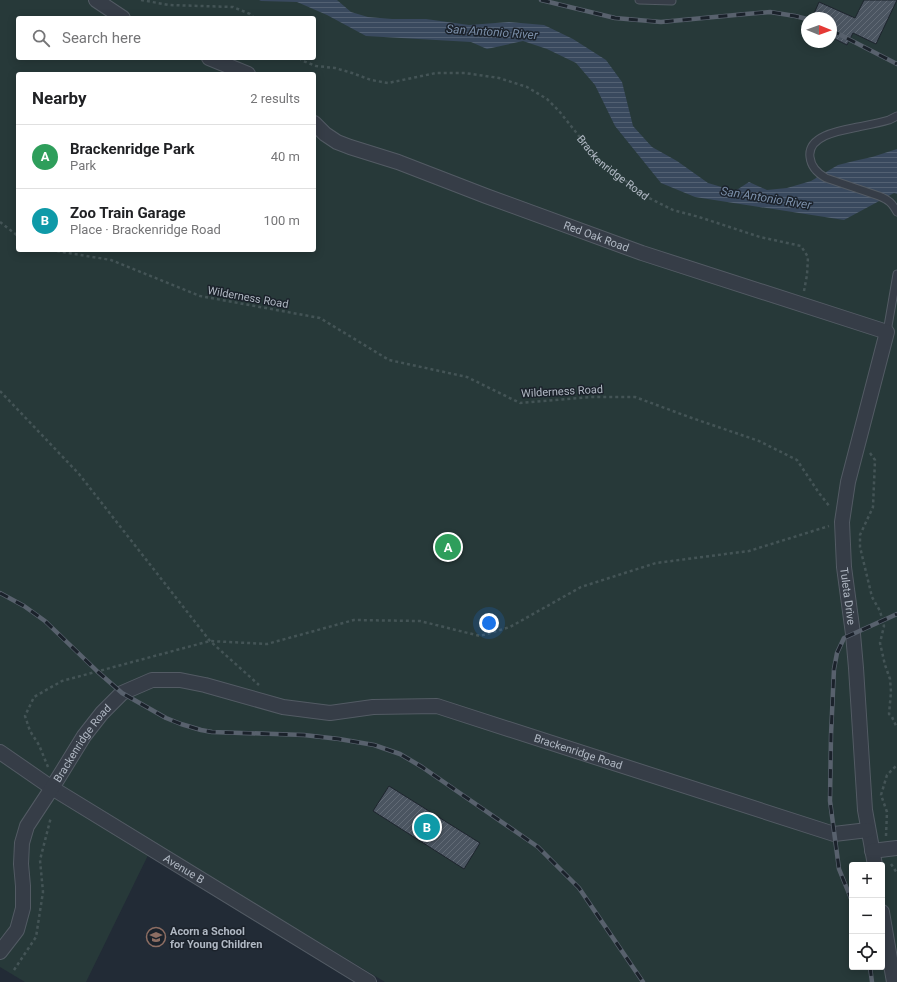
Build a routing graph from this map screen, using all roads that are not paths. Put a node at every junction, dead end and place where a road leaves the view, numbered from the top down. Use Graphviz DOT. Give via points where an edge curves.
graph roads {
  1 [pos="96,0"];
  2 [pos="638,0"];
  3 [pos="673,0"];
  4 [pos="120,16"];
  5 [pos="214,60"];
  6 [pos="243,72"];
  7 [pos="897,116"];
  8 [pos="316,125"];
  9 [pos="897,212"];
  10 [pos="897,274"];
  11 [pos="887,332"];
  12 [pos="0,752"];
  13 [pos="52,788"];
  14 [pos="868,830"];
  15 [pos="897,848"];
  16 [pos="874,858"];
  17 [pos="885,930"];
  18 [pos="0,952"];
  19 [pos="369,982"];
  20 [pos="894,982"];
  1 -- 4 [label="street"];
  2 -- 3 [label="lane"];
  5 -- 6 [label="street"];
  7 -- 9 [label="lane" via="832,133 817,141 809,153 812,165 821,175 887,199"];
  8 -- 11 [label="street, Red Oak Road" via="337,142 642,253"];
  10 -- 11 [label="lane"];
  11 -- 14 [label="street, Tuleta Drive" via="848,482 842,522"];
  12 -- 13 [label="street, Avenue B"];
  13 -- 14 [label="street, Brackenridge Road" via="84,736 122,693 152,680 180,680 283,707 330,713 373,707 438,706 834,834"];
  13 -- 18 [label="street, Brackenridge Road" via="27,826 22,843 23,908 17,930"];
  13 -- 19 [label="street, Avenue B"];
  14 -- 16 [label="street, Tuleta Drive"];
  15 -- 16 [label="street"];
  17 -- 20 [label="street"];
}
